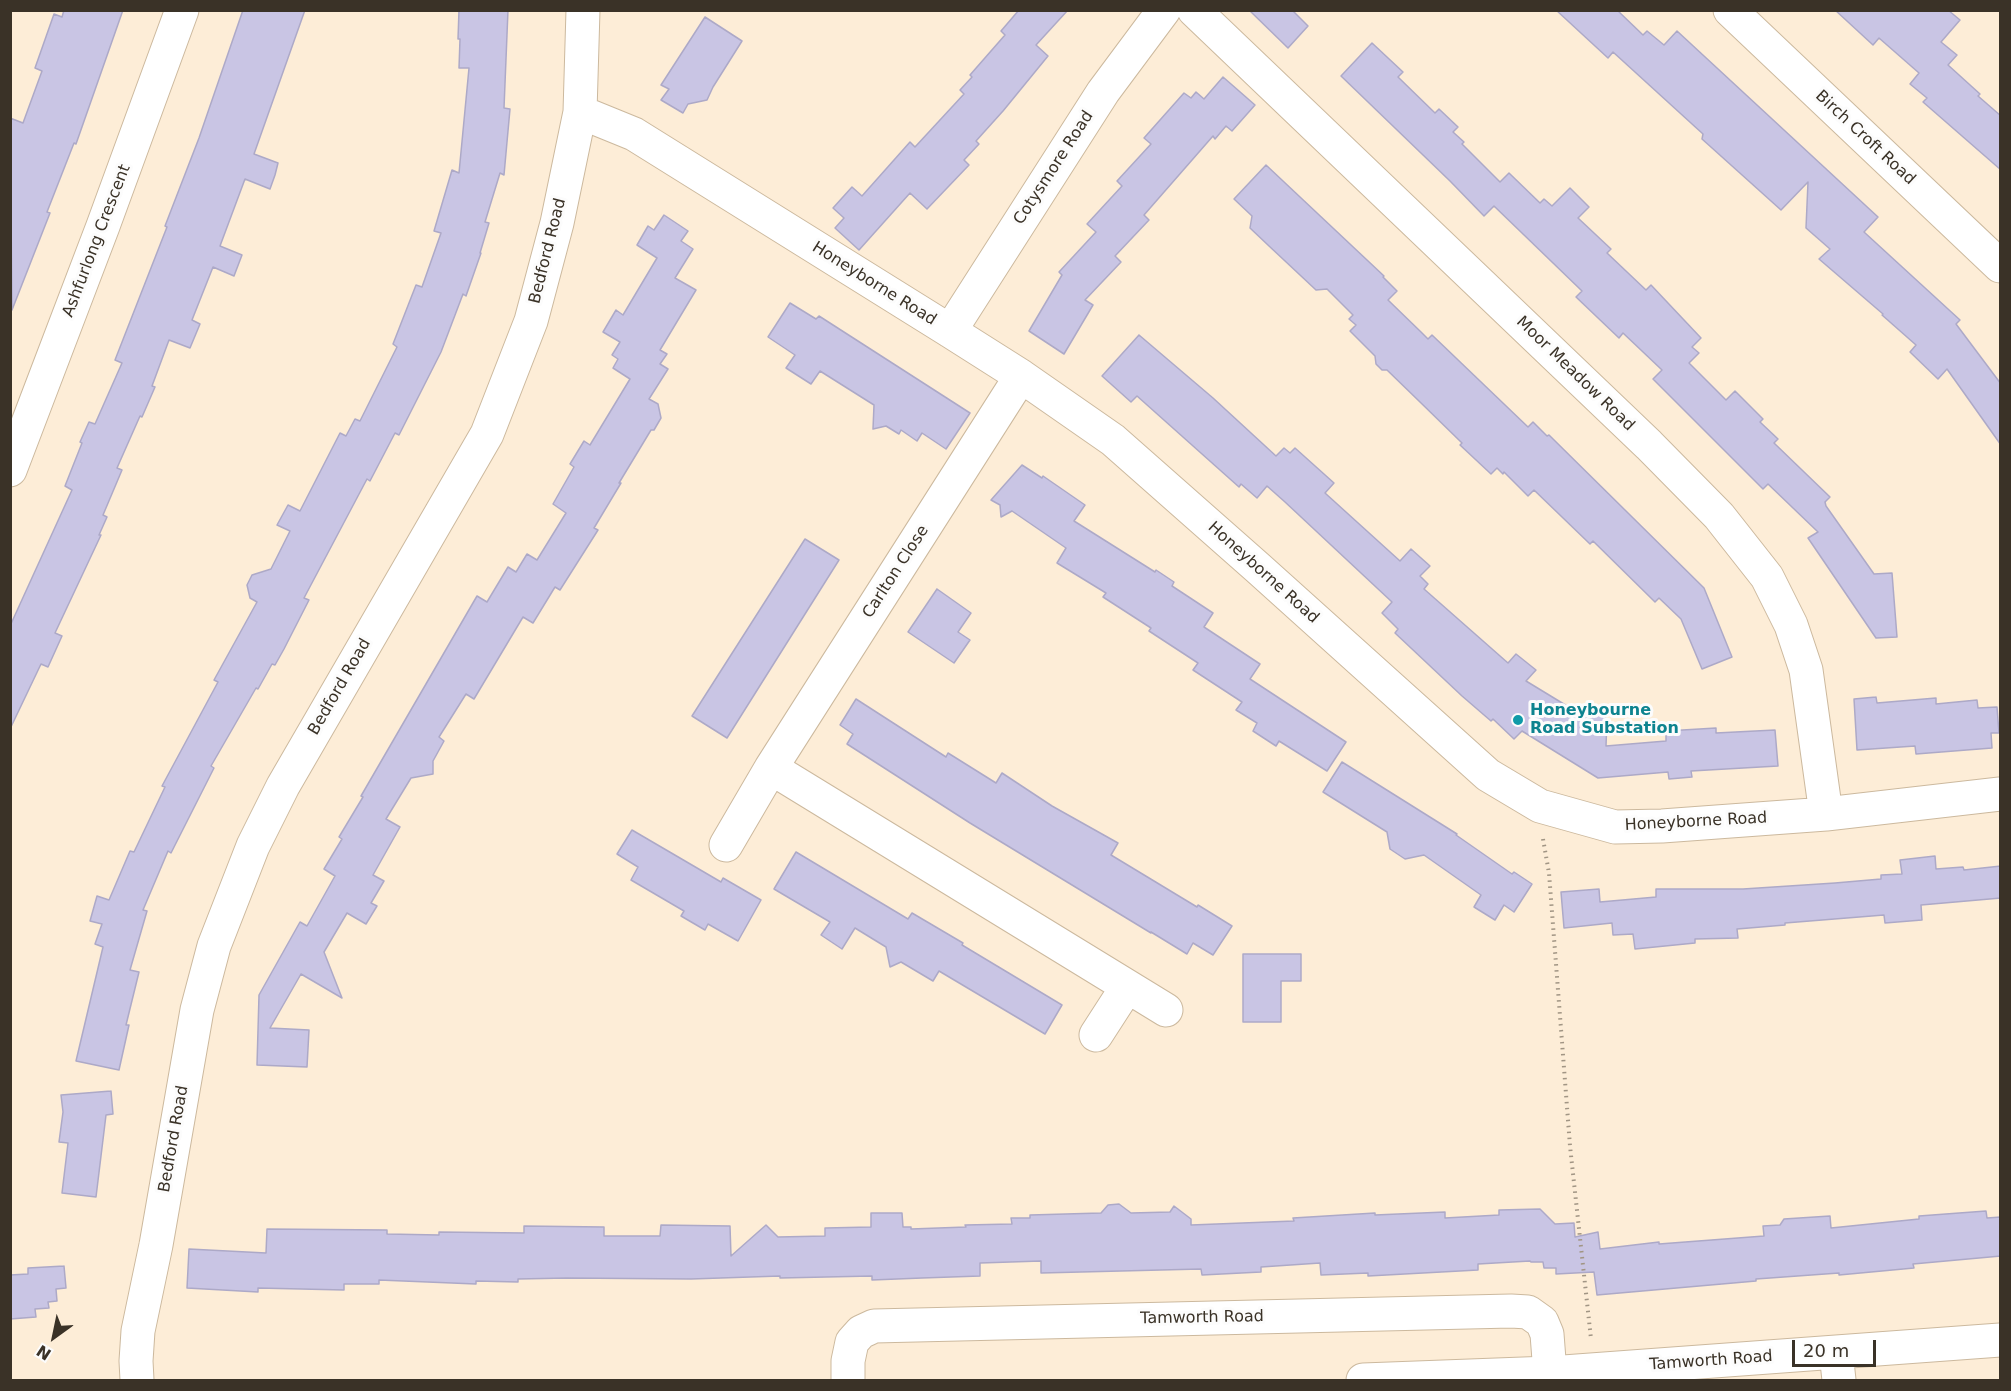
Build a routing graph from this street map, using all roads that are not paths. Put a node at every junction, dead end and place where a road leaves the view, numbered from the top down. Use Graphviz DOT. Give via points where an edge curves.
graph roads {
  1 [pos="182,10"];
  2 [pos="583,10"];
  3 [pos="1164,10"];
  4 [pos="1194,10"];
  5 [pos="1730,10"];
  6 [pos="580,112"];
  7 [pos="2001,266"];
  8 [pos="950,331"];
  9 [pos="1021,376"];
  10 [pos="10,470"];
  11 [pos="771,768"];
  12 [pos="2001,794"];
  13 [pos="1826,814"];
  14 [pos="726,845"];
  15 [pos="1127,987"];
  16 [pos="1166,1010"];
  17 [pos="1096,1035"];
  18 [pos="2001,1340"];
  19 [pos="1838,1367"];
  20 [pos="1550,1373"];
  21 [pos="137,1380"];
  22 [pos="848,1380"];
  23 [pos="1363,1380"];
  1 -- 10 [label="street, Ashfurlong Crescent"];
  2 -- 6 [label="street, Bedford Road"];
  3 -- 8 [label="street, Cotysmore Road" via="1103,92"];
  4 -- 13 [label="street, Moor Meadow Road" via="1633,429 1719,516 1767,577 1791,625 1806,670"];
  5 -- 7 [label="street, Birch Croft Road"];
  6 -- 8 [label="street, Honeyborne Road" via="634,134"];
  6 -- 21 [label="street, Bedford Road" via="531,321 487,434 283,786 253,846 214,946 197,1010 138,1331"];
  8 -- 9 [label="street, Honeyborne Road"];
  9 -- 11 [label="street, Carlton Close"];
  9 -- 13 [label="street, Honeyborne Road" via="1113,440 1488,775 1540,806 1615,827"];
  11 -- 14 [label="street, Carlton Close"];
  11 -- 15 [label="street"];
  12 -- 13 [label="street, Honeyborne Road"];
  15 -- 16 [label="street"];
  15 -- 17 [label="street"];
  18 -- 19 [label="street, Tamworth Road"];
  19 -- 20 [label="street, Tamworth Road"];
  20 -- 22 [label="street, Tamworth Road" via="1547,1334 1542,1322 1528,1312 1510,1311 874,1326 852,1342"];
  20 -- 23 [label="street, Tamworth Road"];
}
